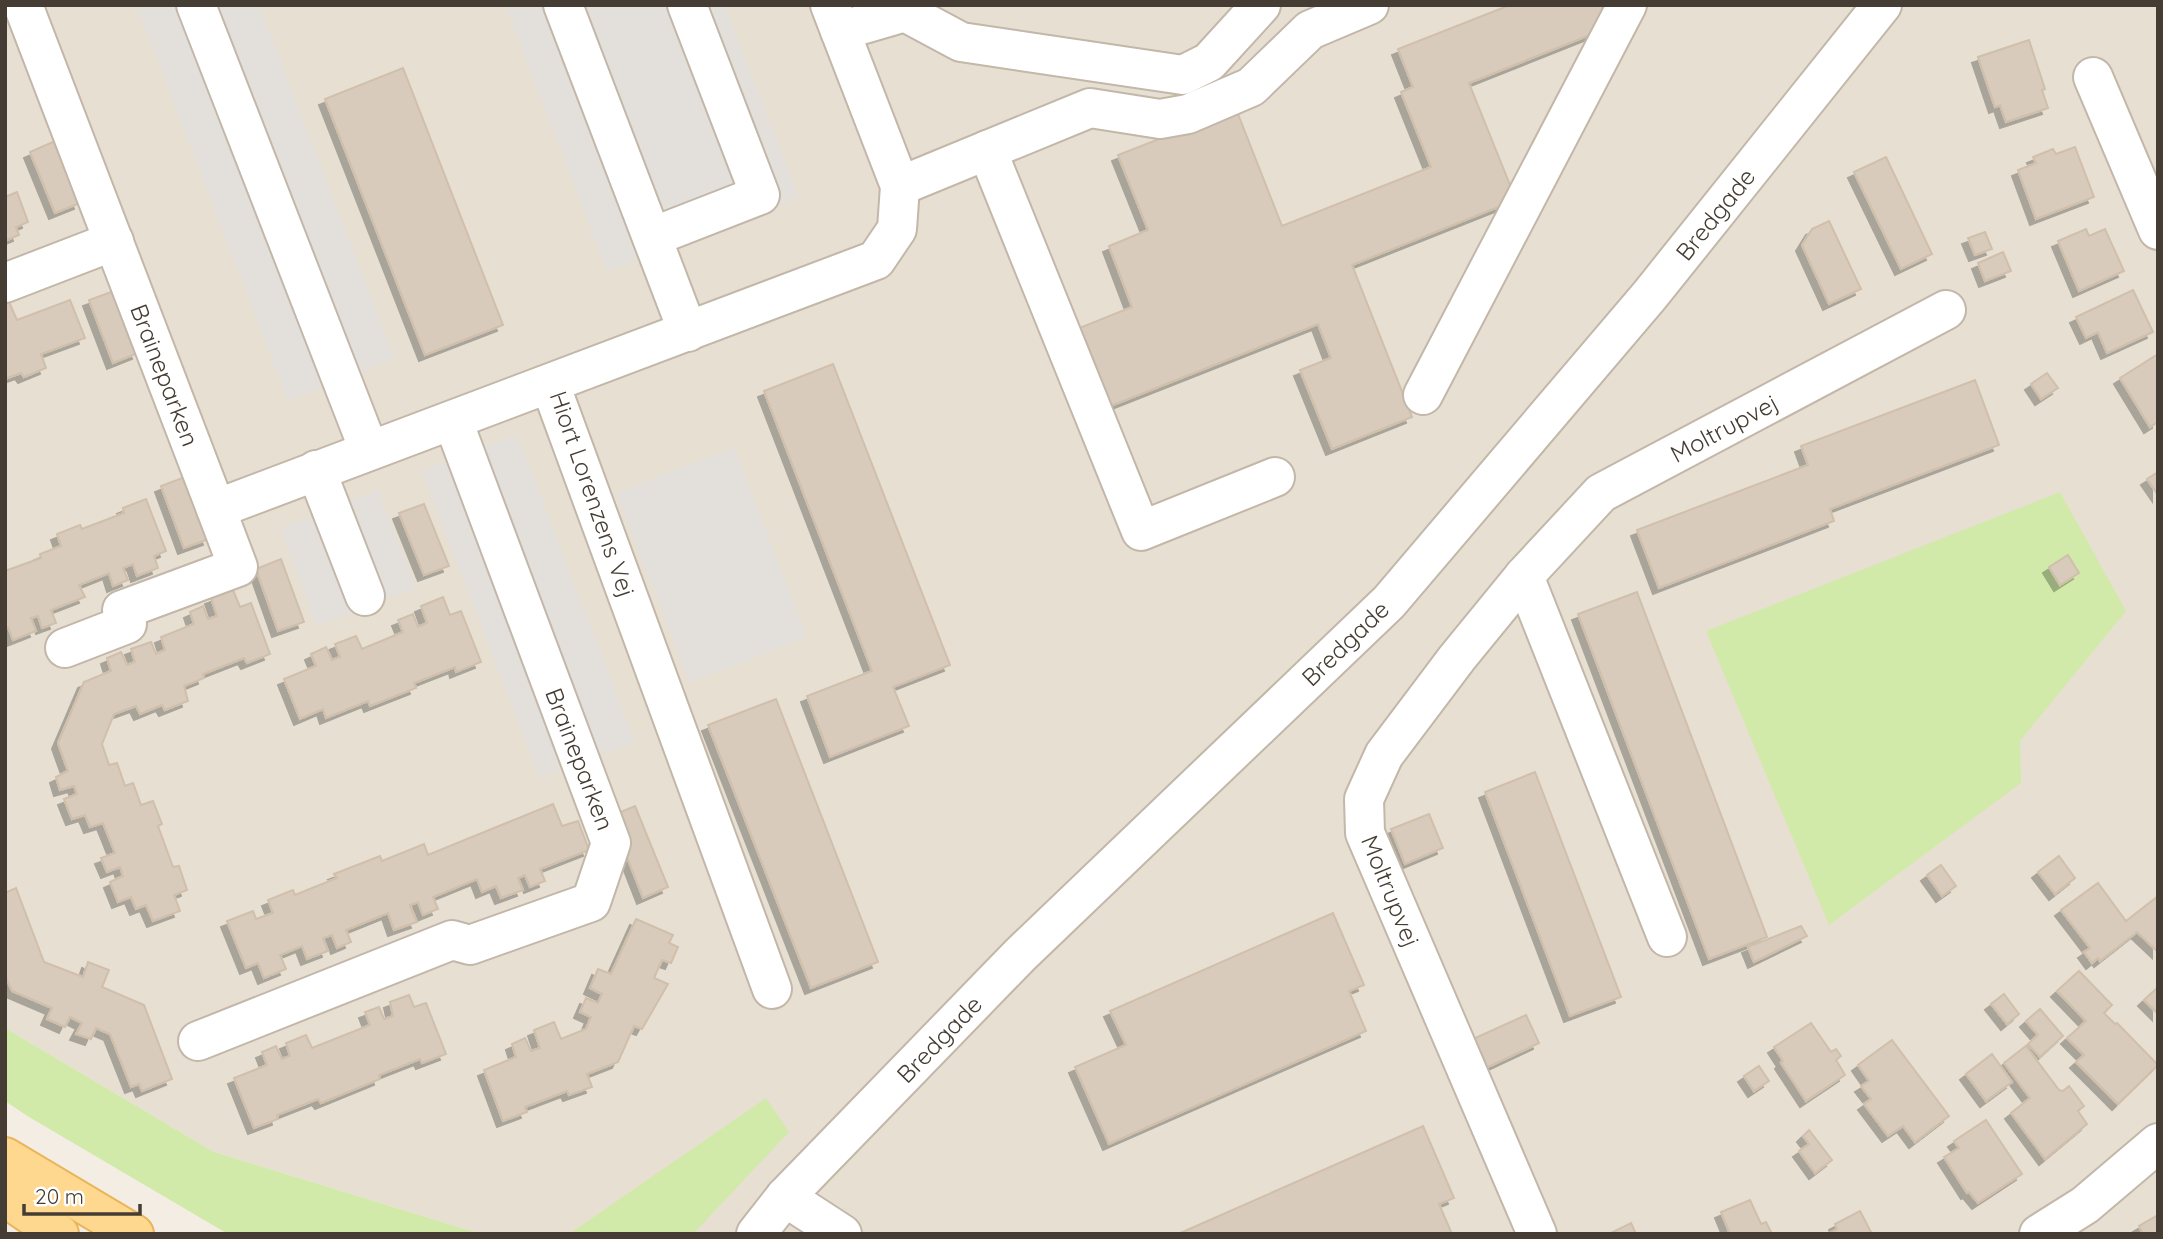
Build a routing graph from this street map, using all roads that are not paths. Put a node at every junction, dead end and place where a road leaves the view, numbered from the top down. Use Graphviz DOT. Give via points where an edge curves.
graph roads {
  1 [pos="23,5"];
  2 [pos="196,5"];
  3 [pos="563,5"];
  4 [pos="687,5"];
  5 [pos="1261,5"];
  6 [pos="1369,5"];
  7 [pos="1627,5"];
  8 [pos="1882,5"];
  9 [pos="835,18"];
  10 [pos="2093,77"];
  11 [pos="987,150"];
  12 [pos="900,186"];
  13 [pos="2158,230"];
  14 [pos="652,237"];
  15 [pos="114,241"];
  16 [pos="5,283"];
  17 [pos="1946,310"];
  18 [pos="688,332"];
  19 [pos="550,384"];
  20 [pos="1423,395"];
  21 [pos="453,421"];
  22 [pos="369,450"];
  23 [pos="316,470"];
  24 [pos="1275,477"];
  25 [pos="216,509"];
  26 [pos="1524,576"];
  27 [pos="365,596"];
  28 [pos="65,648"];
  29 [pos="1667,937"];
  30 [pos="772,989"];
  31 [pos="198,1041"];
  32 [pos="2158,1143"];
  33 [pos="5,1157"];
  34 [pos="785,1197"];
  35 [pos="5,1198"];
  36 [pos="59,1234"];
  37 [pos="134,1234"];
  38 [pos="756,1234"];
  39 [pos="842,1234"];
  40 [pos="1537,1234"];
  41 [pos="2039,1234"];
  1 -- 15 [label="street, Braineparken"];
  2 -- 22 [label="street"];
  3 -- 14 [label="street"];
  4 -- 14 [label="street" via="760,195"];
  5 -- 9 [label="street" via="1209,62 1183,75 961,42 905,12"];
  6 -- 11 [label="street" via="1310,30 1251,87 1188,114 1160,119 1090,108"];
  7 -- 20 [label="street"];
  8 -- 34 [label="street, Bredgade" via="1650,295 1389,602 1020,955"];
  9 -- 12 [label="street, Hiort Lorenzens Vej"];
  10 -- 13 [label="street"];
  11 -- 12 [label="street"];
  11 -- 24 [label="street" via="1141,531"];
  12 -- 18 [label="street, Hiort Lorenzens Vej" via="897,229 876,260"];
  14 -- 18 [label="street"];
  15 -- 16 [label="street"];
  15 -- 25 [label="street, Braineparken"];
  17 -- 26 [label="street, Moltrupvej" via="1601,493"];
  18 -- 19 [label="street, Hiort Lorenzens Vej"];
  19 -- 21 [label="street"];
  19 -- 30 [label="street, Hiort Lorenzens Vej"];
  21 -- 22 [label="street"];
  21 -- 31 [label="street, Braineparken" via="611,843 591,902 471,944 452,940"];
  22 -- 23 [label="street"];
  23 -- 25 [label="street"];
  23 -- 27 [label="street"];
  25 -- 28 [label="street, Braineparken" via="238,567 122,610 128,624"];
  26 -- 29 [label="street"];
  26 -- 40 [label="street, Moltrupvej" via="1384,755 1364,799 1365,833"];
  32 -- 41 [label="street" via="2084,1205"];
  33 -- 37 [label="main road"];
  34 -- 38 [label="street, Bredgade"];
  34 -- 39 [label="street"];
  35 -- 36 [label="main road"];
}
